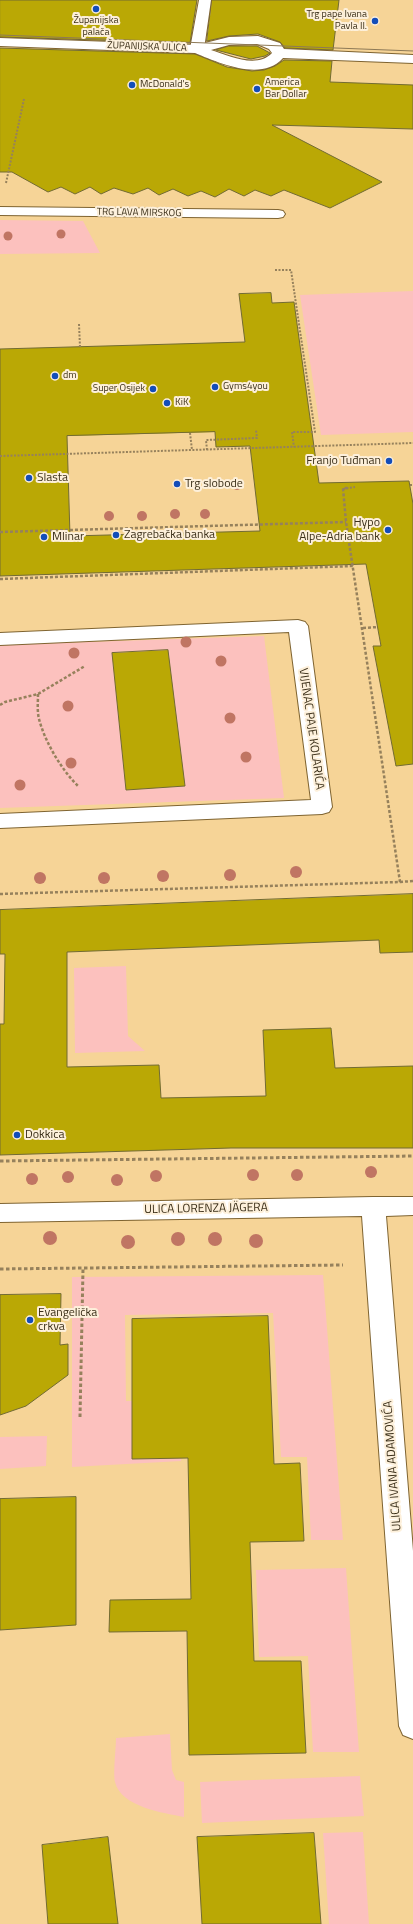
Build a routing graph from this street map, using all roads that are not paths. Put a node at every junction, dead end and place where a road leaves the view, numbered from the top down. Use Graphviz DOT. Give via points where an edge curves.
graph roads {
  1 [pos="206,0"];
  2 [pos="0,42"];
  3 [pos="197,49"];
  4 [pos="279,53"];
  5 [pos="413,59"];
  6 [pos="0,211"];
  7 [pos="278,214"];
  8 [pos="0,639"];
  9 [pos="0,821"];
  10 [pos="373,1206"];
  11 [pos="413,1206"];
  12 [pos="0,1213"];
  13 [pos="413,1726"];
  1 -- 3 [label="lane"];
  2 -- 3 [label="street, ŽUPANIJSKA ULICA"];
  3 -- 4 [label="street, ŽUPANIJSKA ULICA" via="229,41 258,40 272,43"];
  3 -- 4 [label="street, ŽUPANIJSKA ULICA" via="234,62 250,64 270,62 275,60"];
  4 -- 5 [label="street"];
  6 -- 7 [label="lane, TRG LAVA MIRSKOG"];
  8 -- 9 [label="street, VIJENAC PAJE KOLARIĆA" via="298,626 322,807"];
  10 -- 11 [label="street, ULICA LORENZA JÄGERA"];
  10 -- 12 [label="street, ULICA LORENZA JÄGERA"];
  10 -- 13 [label="street, ULICA IVANA ADAMOVIĆA"];
}
